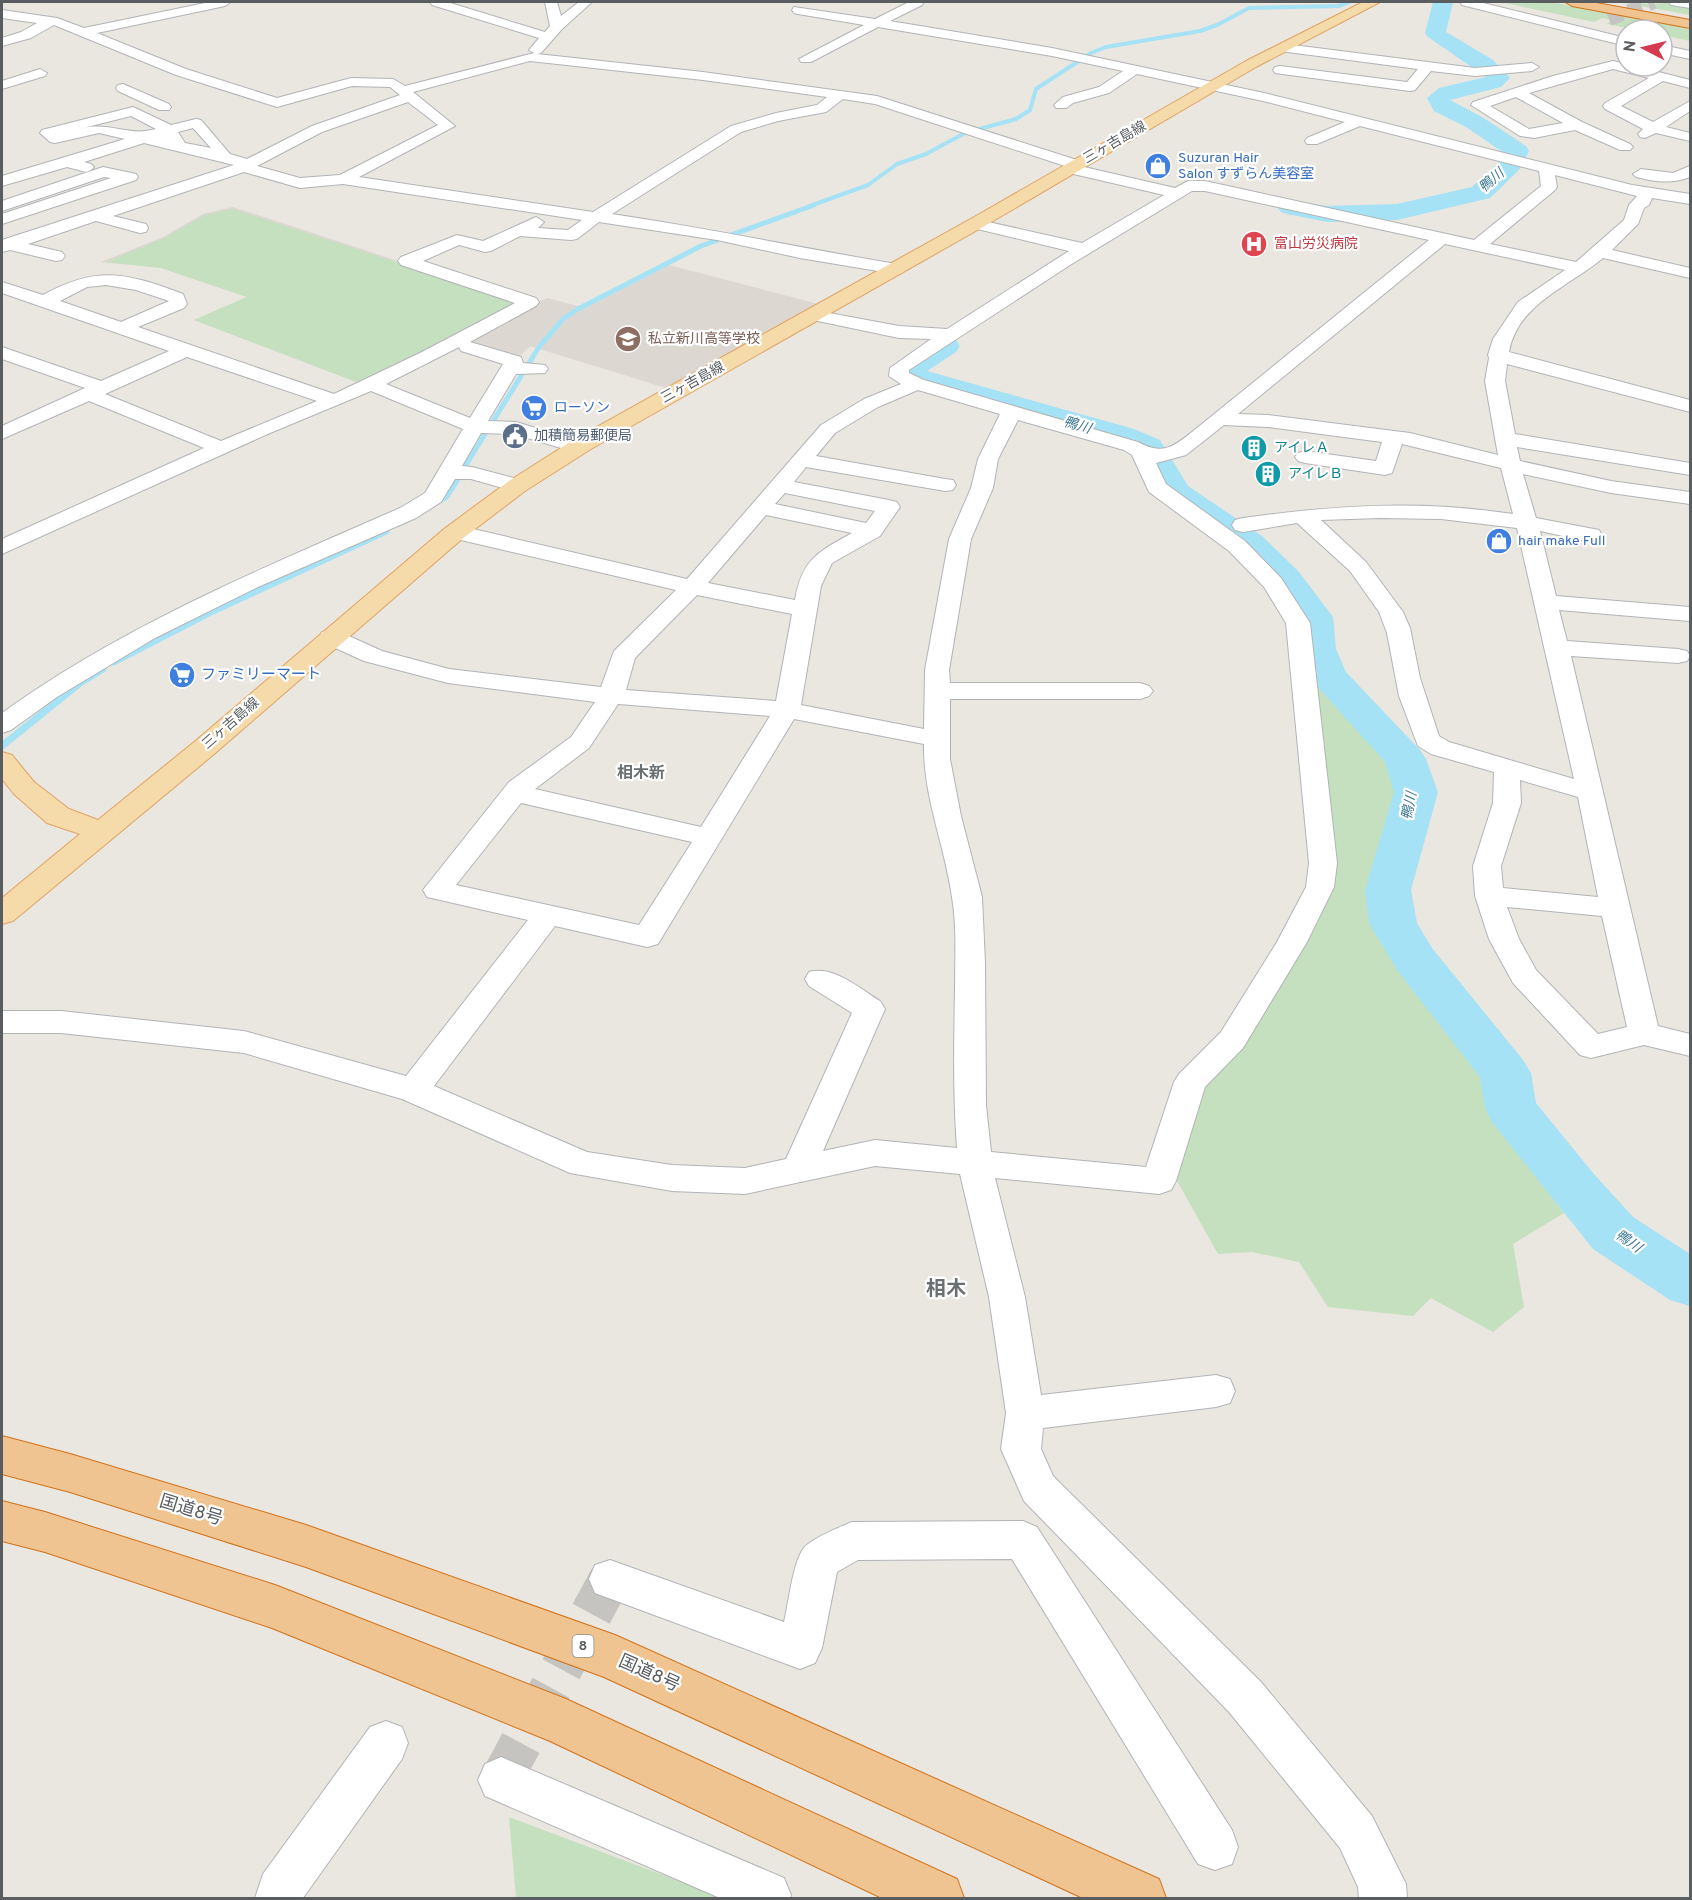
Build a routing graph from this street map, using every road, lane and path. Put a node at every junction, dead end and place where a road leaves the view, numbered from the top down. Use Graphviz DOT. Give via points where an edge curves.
graph roads {
  1 [pos="225,2"];
  2 [pos="436,2"];
  3 [pos="550,2"];
  4 [pos="586,2"];
  5 [pos="918,2"];
  6 [pos="1373,2"];
  7 [pos="1466,2"];
  8 [pos="1572,2"];
  9 [pos="1601,2"];
  10 [pos="1675,2"];
  11 [pos="1690,4"];
  12 [pos="798,10"];
  13 [pos="2,14"];
  14 [pos="1690,18"];
  15 [pos="1609,19"];
  16 [pos="50,21"];
  17 [pos="874,22"];
  18 [pos="1690,24"];
  19 [pos="557,26"];
  20 [pos="1579,31"];
  21 [pos="85,32"];
  22 [pos="548,37"];
  23 [pos="1614,39"];
  24 [pos="2,42"];
  25 [pos="1285,48"];
  26 [pos="1674,52"];
  27 [pos="1690,55"];
  28 [pos="530,57"];
  29 [pos="806,59"];
  30 [pos="1614,65"];
  31 [pos="1428,66"];
  32 [pos="1532,68"];
  33 [pos="1134,70"];
  34 [pos="1280,70"];
  35 [pos="1674,71"];
  36 [pos="39,73"];
  37 [pos="1690,73"];
  38 [pos="1323,75"];
  39 [pos="1674,76"];
  40 [pos="1648,78"];
  41 [pos="1558,79"];
  42 [pos="1690,84"];
  43 [pos="2,85"];
  44 [pos="1212,87"];
  45 [pos="123,88"];
  46 [pos="1579,90"];
  47 [pos="1517,92"];
  48 [pos="408,93"];
  49 [pos="841,94"];
  50 [pos="1288,103"];
  51 [pos="1061,105"];
  52 [pos="1690,105"];
  53 [pos="1359,121"];
  54 [pos="295,122"];
  55 [pos="196,123"];
  56 [pos="1577,124"];
  57 [pos="1653,128"];
  58 [pos="317,129"];
  59 [pos="1690,136"];
  60 [pos="143,138"];
  61 [pos="174,141"];
  62 [pos="1312,141"];
  63 [pos="1625,147"];
  64 [pos="222,156"];
  65 [pos="153,158"];
  66 [pos="67,162"];
  67 [pos="245,165"];
  68 [pos="87,167"];
  69 [pos="1074,167"];
  70 [pos="1546,169"];
  71 [pos="1630,171"];
  72 [pos="107,172"];
  73 [pos="1687,176"];
  74 [pos="1580,178"];
  75 [pos="343,179"];
  76 [pos="2,181"];
  77 [pos="173,189"];
  78 [pos="2,193"];
  79 [pos="1178,193"];
  80 [pos="1646,193"];
  81 [pos="24,198"];
  82 [pos="1690,199"];
  83 [pos="47,204"];
  84 [pos="2,206"];
  85 [pos="69,210"];
  86 [pos="558,211"];
  87 [pos="92,215"];
  88 [pos="596,217"];
  89 [pos="2,219"];
  90 [pos="975,224"];
  91 [pos="140,228"];
  92 [pos="518,231"];
  93 [pos="1442,238"];
  94 [pos="3,241"];
  95 [pos="1477,246"];
  96 [pos="1084,249"];
  97 [pos="1600,252"];
  98 [pos="56,256"];
  99 [pos="1579,268"];
  100 [pos="896,269"];
  101 [pos="1689,271"];
  102 [pos="2,287"];
  103 [pos="44,302"];
  104 [pos="813,315"];
  105 [pos="121,328"];
  106 [pos="949,335"];
  107 [pos="468,346"];
  108 [pos="186,351"];
  109 [pos="2,353"];
  110 [pos="1497,355"];
  111 [pos="510,368"];
  112 [pos="538,369"];
  113 [pos="370,384"];
  114 [pos="917,384"];
  115 [pos="95,391"];
  116 [pos="335,400"];
  117 [pos="1690,406"];
  118 [pos="1012,411"];
  119 [pos="1219,419"];
  120 [pos="476,426"];
  121 [pos="2,433"];
  122 [pos="1393,437"];
  123 [pos="1506,439"];
  124 [pos="578,447"];
  125 [pos="221,448"];
  126 [pos="1142,454"];
  127 [pos="1305,457"];
  128 [pos="801,460"];
  129 [pos="1510,464"];
  130 [pos="1690,469"];
  131 [pos="450,472"];
  132 [pos="945,485"];
  133 [pos="517,486"];
  134 [pos="779,486"];
  135 [pos="1690,498"];
  136 [pos="760,507"];
  137 [pos="1304,517"];
  138 [pos="1526,520"];
  139 [pos="1243,525"];
  140 [pos="872,531"];
  141 [pos="456,532"];
  142 [pos="1591,535"];
  143 [pos="2,547"];
  144 [pos="692,587"];
  145 [pos="1546,602"];
  146 [pos="805,609"];
  147 [pos="1690,614"];
  148 [pos="331,637"];
  149 [pos="1557,648"];
  150 [pos="1678,656"];
  151 [pos="937,691"];
  152 [pos="1140,691"];
  153 [pos="611,696"];
  154 [pos="787,710"];
  155 [pos="2,725"];
  156 [pos="937,739"];
  157 [pos="2,761"];
  158 [pos="1507,768"];
  159 [pos="1591,792"];
  160 [pos="514,793"];
  161 [pos="101,831"];
  162 [pos="709,837"];
  163 [pos="1489,896"];
  164 [pos="1615,908"];
  165 [pos="2,914"];
  166 [pos="548,915"];
  167 [pos="820,979"];
  168 [pos="2,1022"];
  169 [pos="1644,1034"];
  170 [pos="1690,1045"];
  171 [pos="413,1090"];
  172 [pos="975,1164"];
  173 [pos="798,1170"];
  174 [pos="1216,1391"];
  175 [pos="1025,1413"];
  176 [pos="2,1455"];
  177 [pos="2,1521"];
  178 [pos="610,1579"];
  179 [pos="386,1743"];
  180 [pos="501,1780"];
  181 [pos="1215,1847"];
  182 [pos="279,1899"];
  183 [pos="766,1899"];
  184 [pos="938,1899"];
  185 [pos="1140,1899"];
  186 [pos="1383,1899"];
  1 -- 21 [label="street"];
  2 -- 22 [label="street"];
  3 -- 19 [label="street"];
  4 -- 19 [label="street"];
  5 -- 17 [label="street"];
  6 -- 25 [label="main road, 三ヶ吉島線"];
  7 -- 20 [label="street"];
  8 -- 18 [label="highway"];
  9 -- 14 [label="highway"];
  10 -- 11 [label="street"];
  12 -- 17 [label="street"];
  13 -- 16 [label="street"];
  15 -- 20 [label="street"];
  16 -- 21 [label="street"];
  16 -- 24 [label="street"];
  17 -- 29 [label="street"];
  17 -- 33 [label="street" via="1052,51"];
  19 -- 22 [label="street"];
  20 -- 23 [label="street"];
  21 -- 48 [label="street" via="181,72 277,102 360,81 393,82"];
  22 -- 28 [label="street"];
  25 -- 31 [label="street"];
  25 -- 44 [label="main road, 三ヶ吉島線"];
  26 -- 27 [label="street"];
  28 -- 48 [label="street"];
  28 -- 49 [label="street"];
  30 -- 41 [label="street"];
  31 -- 32 [label="street" via="1475,72"];
  31 -- 38 [label="street" via="1410,87"];
  33 -- 44 [label="street"];
  33 -- 51 [label="street" via="1104,90"];
  34 -- 38 [label="street"];
  35 -- 37 [label="street"];
  36 -- 43 [label="street"];
  38 -- 50 [label="street"];
  39 -- 42 [label="street"];
  40 -- 57 [label="street" via="1604,103"];
  41 -- 46 [label="street"];
  41 -- 47 [label="street"];
  44 -- 50 [label="street"];
  44 -- 69 [label="main road, 三ヶ吉島線"];
  45 -- 55 [label="street"];
  47 -- 56 [label="street"];
  47 -- 56 [label="street" via="1478,105 1525,133"];
  48 -- 58 [label="street"];
  48 -- 75 [label="street" via="448,126"];
  49 -- 69 [label="street" via="909,110"];
  49 -- 88 [label="street" via="820,109 736,129"];
  50 -- 53 [label="street"];
  52 -- 57 [label="street"];
  53 -- 62 [label="street"];
  53 -- 70 [label="street"];
  54 -- 58 [label="street"];
  55 -- 61 [label="street"];
  55 -- 64 [label="street"];
  56 -- 63 [label="street"];
  57 -- 59 [label="street"];
  57 -- 63 [label="street"];
  58 -- 67 [label="street"];
  60 -- 61 [label="street"];
  60 -- 61 [label="street" via="99,129 55,139 47,133 133,111"];
  60 -- 66 [label="street"];
  61 -- 64 [label="street"];
  61 -- 65 [label="street"];
  61 -- 68 [label="street"];
  63 -- 74 [label="street"];
  64 -- 67 [label="street"];
  66 -- 68 [label="street"];
  66 -- 76 [label="street"];
  67 -- 75 [label="street" via="300,183"];
  67 -- 77 [label="street"];
  68 -- 72 [label="street"];
  69 -- 79 [label="street"];
  69 -- 90 [label="main road, 三ヶ吉島線"];
  70 -- 74 [label="street"];
  70 -- 95 [label="street" via="1549,187"];
  71 -- 73 [label="street" via="1659,178"];
  72 -- 81 [label="street"];
  72 -- 83 [label="street" via="134,174"];
  74 -- 80 [label="street"];
  75 -- 86 [label="street"];
  77 -- 85 [label="street" via="151,182"];
  77 -- 87 [label="street"];
  78 -- 81 [label="street"];
  79 -- 93 [label="street" via="1188,186 1205,186"];
  79 -- 96 [label="street"];
  80 -- 82 [label="street"];
  80 -- 97 [label="street" via="1632,220"];
  81 -- 83 [label="street"];
  81 -- 84 [label="street"];
  83 -- 85 [label="street"];
  83 -- 89 [label="street"];
  85 -- 87 [label="street"];
  85 -- 94 [label="street"];
  86 -- 88 [label="street"];
  86 -- 92 [label="street"];
  87 -- 91 [label="street"];
  87 -- 94 [label="street"];
  88 -- 92 [label="street" via="571,235"];
  88 -- 100 [label="street"];
  90 -- 96 [label="street"];
  90 -- 100 [label="main road, 三ヶ吉島線"];
  92 -- 113 [label="street" via="485,247 457,240 407,261 530,302"];
  93 -- 95 [label="street"];
  93 -- 119 [label="street"];
  94 -- 98 [label="street"];
  95 -- 99 [label="street"];
  96 -- 106 [label="street"];
  97 -- 99 [label="street"];
  97 -- 101 [label="street"];
  99 -- 110 [label="street" via="1524,306 1502,339"];
  100 -- 104 [label="main road, 三ヶ吉島線"];
  102 -- 103 [label="street"];
  103 -- 105 [label="street"];
  103 -- 105 [label="street" via="81,283 97,280 136,283 177,298 178,304"];
  104 -- 106 [label="street" via="888,330"];
  104 -- 124 [label="main road, 三ヶ吉島線"];
  105 -- 108 [label="street"];
  106 -- 114 [label="street" via="900,368 898,376"];
  107 -- 111 [label="street" via="514,361"];
  108 -- 115 [label="street"];
  108 -- 116 [label="street"];
  109 -- 115 [label="street"];
  110 -- 117 [label="street" via="1666,393"];
  110 -- 123 [label="street" via="1495,381"];
  111 -- 112 [label="street"];
  111 -- 120 [label="street"];
  113 -- 116 [label="street"];
  113 -- 120 [label="street"];
  114 -- 118 [label="street"];
  114 -- 128 [label="street" via="871,403 828,429"];
  115 -- 121 [label="street"];
  115 -- 125 [label="street"];
  116 -- 125 [label="street"];
  118 -- 126 [label="street" via="1131,446"];
  118 -- 151 [label="street" via="988,459 982,489 960,539 937,670"];
  119 -- 122 [label="street" via="1268,421"];
  119 -- 126 [label="street" via="1178,453"];
  120 -- 124 [label="street" via="516,428"];
  120 -- 131 [label="street"];
  122 -- 127 [label="street" via="1385,469"];
  122 -- 129 [label="street"];
  123 -- 129 [label="street"];
  123 -- 130 [label="street"];
  124 -- 133 [label="main road, 三ヶ吉島線"];
  125 -- 143 [label="street"];
  126 -- 172 [label="street" via="1157,487 1237,546 1273,583 1298,623 1323,863 1320,887 1232,1041 1190,1082 1159,1180"];
  128 -- 132 [label="street"];
  128 -- 134 [label="street"];
  129 -- 135 [label="street" via="1600,485"];
  129 -- 138 [label="street"];
  131 -- 133 [label="street" via="472,473"];
  131 -- 155 [label="street" via="433,497 408,513 132,640 43,693"];
  133 -- 141 [label="main road, 三ヶ吉島線"];
  134 -- 136 [label="street"];
  134 -- 140 [label="street" via="889,507"];
  136 -- 140 [label="street"];
  136 -- 144 [label="street"];
  137 -- 138 [label="street" via="1390,511"];
  137 -- 139 [label="street"];
  137 -- 158 [label="street" via="1359,567 1389,609 1427,740 1440,748"];
  138 -- 142 [label="street"];
  138 -- 145 [label="street"];
  140 -- 146 [label="street" via="823,559 809,586"];
  141 -- 144 [label="street"];
  141 -- 148 [label="main road, 三ヶ吉島線"];
  144 -- 146 [label="street"];
  144 -- 153 [label="street" via="624,656"];
  145 -- 147 [label="street"];
  145 -- 149 [label="street"];
  146 -- 154 [label="street"];
  148 -- 153 [label="street" via="373,656 448,676"];
  148 -- 161 [label="main road, 三ヶ吉島線"];
  149 -- 150 [label="street"];
  149 -- 159 [label="street"];
  151 -- 152 [label="street"];
  151 -- 156 [label="street"];
  153 -- 154 [label="street"];
  153 -- 160 [label="street" via="580,742"];
  154 -- 156 [label="street"];
  154 -- 162 [label="street"];
  156 -- 172 [label="street" via="947,816 967,897 970,1105"];
  157 -- 161 [label="main road" via="24,788 58,816"];
  158 -- 159 [label="street"];
  158 -- 163 [label="street" via="1507,803 1487,866"];
  159 -- 164 [label="street"];
  160 -- 162 [label="street"];
  160 -- 166 [label="street" via="437,890"];
  161 -- 165 [label="main road, 三ヶ吉島線"];
  162 -- 166 [label="street" via="647,937"];
  163 -- 164 [label="street"];
  163 -- 169 [label="street" via="1503,939 1524,976 1591,1047"];
  164 -- 169 [label="street"];
  166 -- 171 [label="street"];
  167 -- 173 [label="street" via="869,1009"];
  168 -- 171 [label="street" via="61,1022 244,1042"];
  169 -- 170 [label="street"];
  171 -- 173 [label="street" via="582,1164 672,1178 745,1181"];
  172 -- 173 [label="street" via="874,1153"];
  172 -- 175 [label="street" via="1006,1297"];
  174 -- 175 [label="street"];
  175 -- 186 [label="street" via="1022,1449 1038,1488 1245,1697 1356,1832 1382,1884"];
  176 -- 185 [label="highway, 国道8号 / 8" via="306,1546 615,1658"];
  177 -- 184 [label="highway" via="275,1607 534,1710"];
  178 -- 181 [label="street" via="800,1648 819,1561 852,1542 1023,1540"];
  179 -- 182 [label="street" via="280,1891"];
  180 -- 183 [label="street" via="767,1895"];
}
